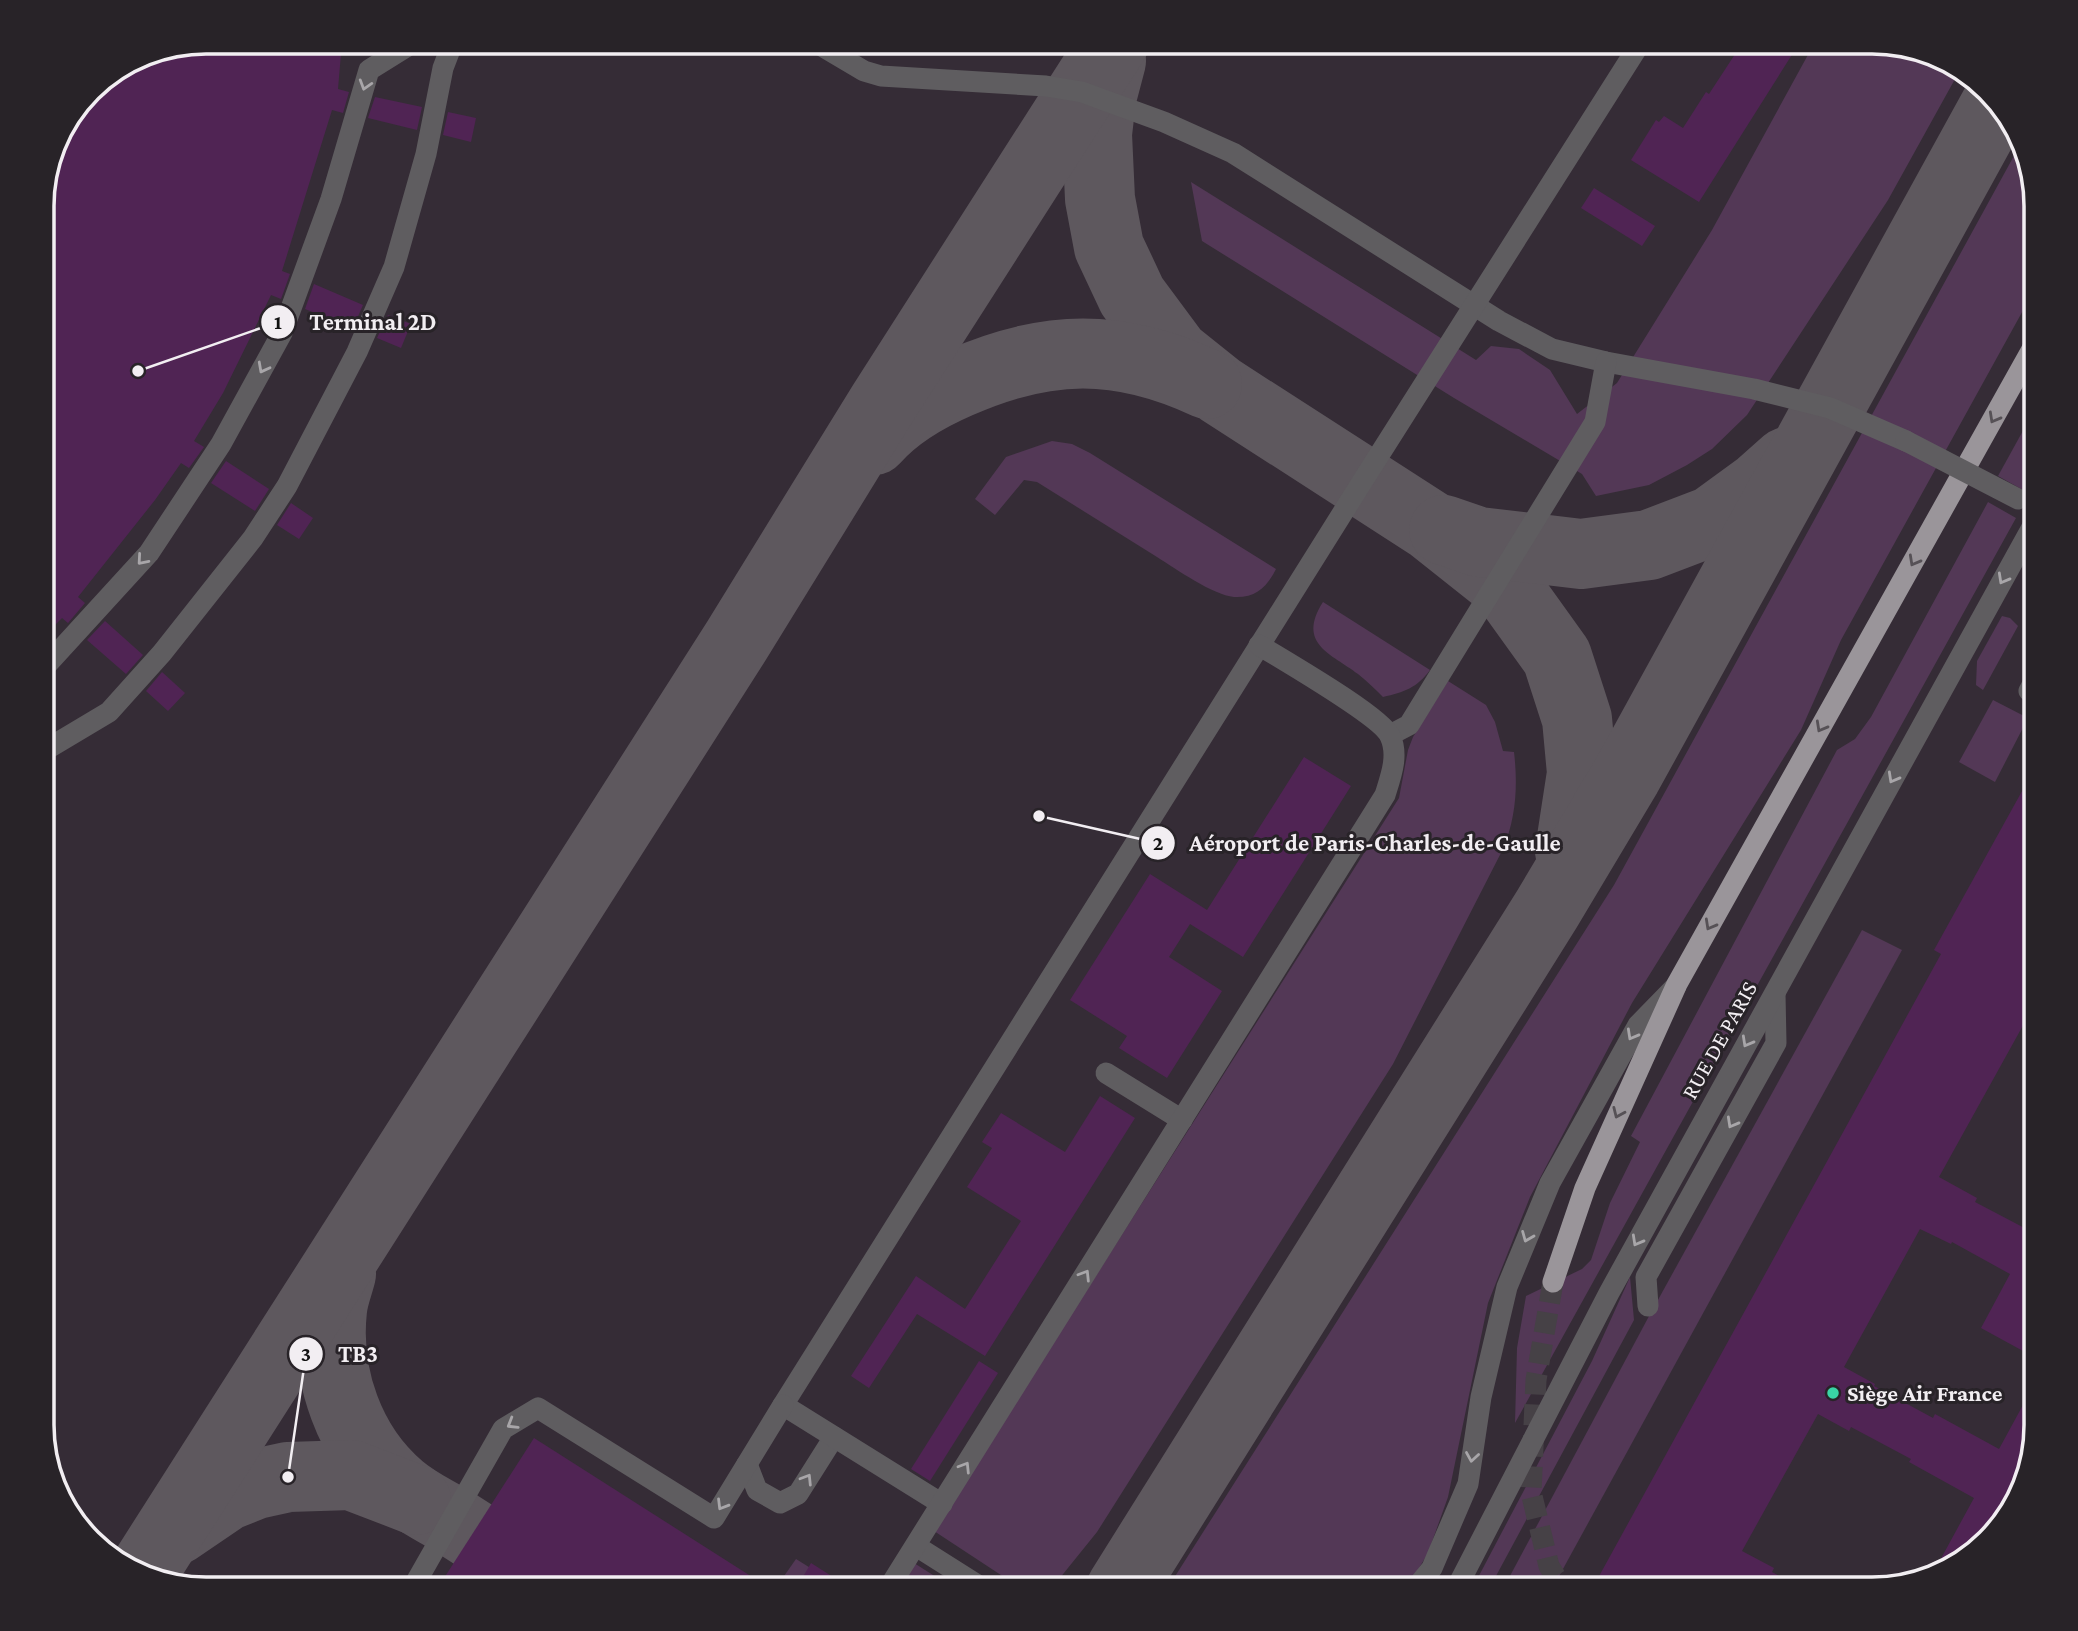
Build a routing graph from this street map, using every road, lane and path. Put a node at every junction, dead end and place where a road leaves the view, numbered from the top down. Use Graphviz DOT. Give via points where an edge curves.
graph roads {
  1 [pos="1633,54"];
  2 [pos="393,55"];
  3 [pos="448,55"];
  4 [pos="836,55"];
  5 [pos="1474,305"];
  6 [pos="1606,362"];
  7 [pos="2024,363"];
  8 [pos="2024,501"];
  9 [pos="2024,542"];
  10 [pos="1259,645"];
  11 [pos="55,656"];
  12 [pos="1390,735"];
  13 [pos="55,744"];
  14 [pos="1677,984"];
  15 [pos="1775,992"];
  16 [pos="1106,1073"];
  17 [pos="1182,1120"];
  18 [pos="1553,1282"];
  19 [pos="1648,1306"];
  20 [pos="783,1405"];
  21 [pos="834,1437"];
  22 [pos="747,1464"];
  23 [pos="942,1504"];
  24 [pos="916,1546"];
  25 [pos="419,1577"];
  26 [pos="896,1577"];
  27 [pos="965,1577"];
  28 [pos="1425,1577"];
  29 [pos="1461,1577"];
  1 -- 5 [label="street"];
  2 -- 11 [label="street, one-way" via="369,70 331,199 282,333 221,444 149,553"];
  3 -- 13 [label="street" via="394,267 357,352 287,486 245,548 109,712"];
  4 -- 5 [label="street" via="881,76 1082,92 1164,122 1242,159"];
  5 -- 6 [label="street" via="1552,349"];
  5 -- 10 [label="street"];
  6 -- 8 [label="street, bridge" via="1830,408"];
  6 -- 12 [label="street" via="1595,422 1409,725"];
  7 -- 14 [label="main road, one-way"];
  9 -- 15 [label="street, RUE DE PARIS, one-way"];
  10 -- 12 [label="street" via="1363,711"];
  10 -- 20 [label="street"];
  12 -- 17 [label="street" via="1395,763 1385,794"];
  14 -- 18 [label="main road, one-way" via="1585,1188"];
  14 -- 28 [label="street, one-way" via="1638,1025 1550,1183 1507,1287 1481,1397 1468,1484"];
  15 -- 19 [label="street, one-way" via="1776,1043 1646,1278"];
  15 -- 29 [label="street, RUE DE PARIS, one-way" via="1609,1293"];
  16 -- 17 [label="street"];
  23 -- 17 [label="street, one-way"];
  20 -- 21 [label="street"];
  20 -- 22 [label="street"];
  22 -- 21 [label="street, one-way" via="757,1490 779,1503 798,1494"];
  21 -- 23 [label="street"];
  22 -- 25 [label="street, one-way" via="714,1518 538,1408 503,1429"];
  23 -- 24 [label="street"];
  24 -- 26 [label="street"];
  24 -- 27 [label="street"];
}
